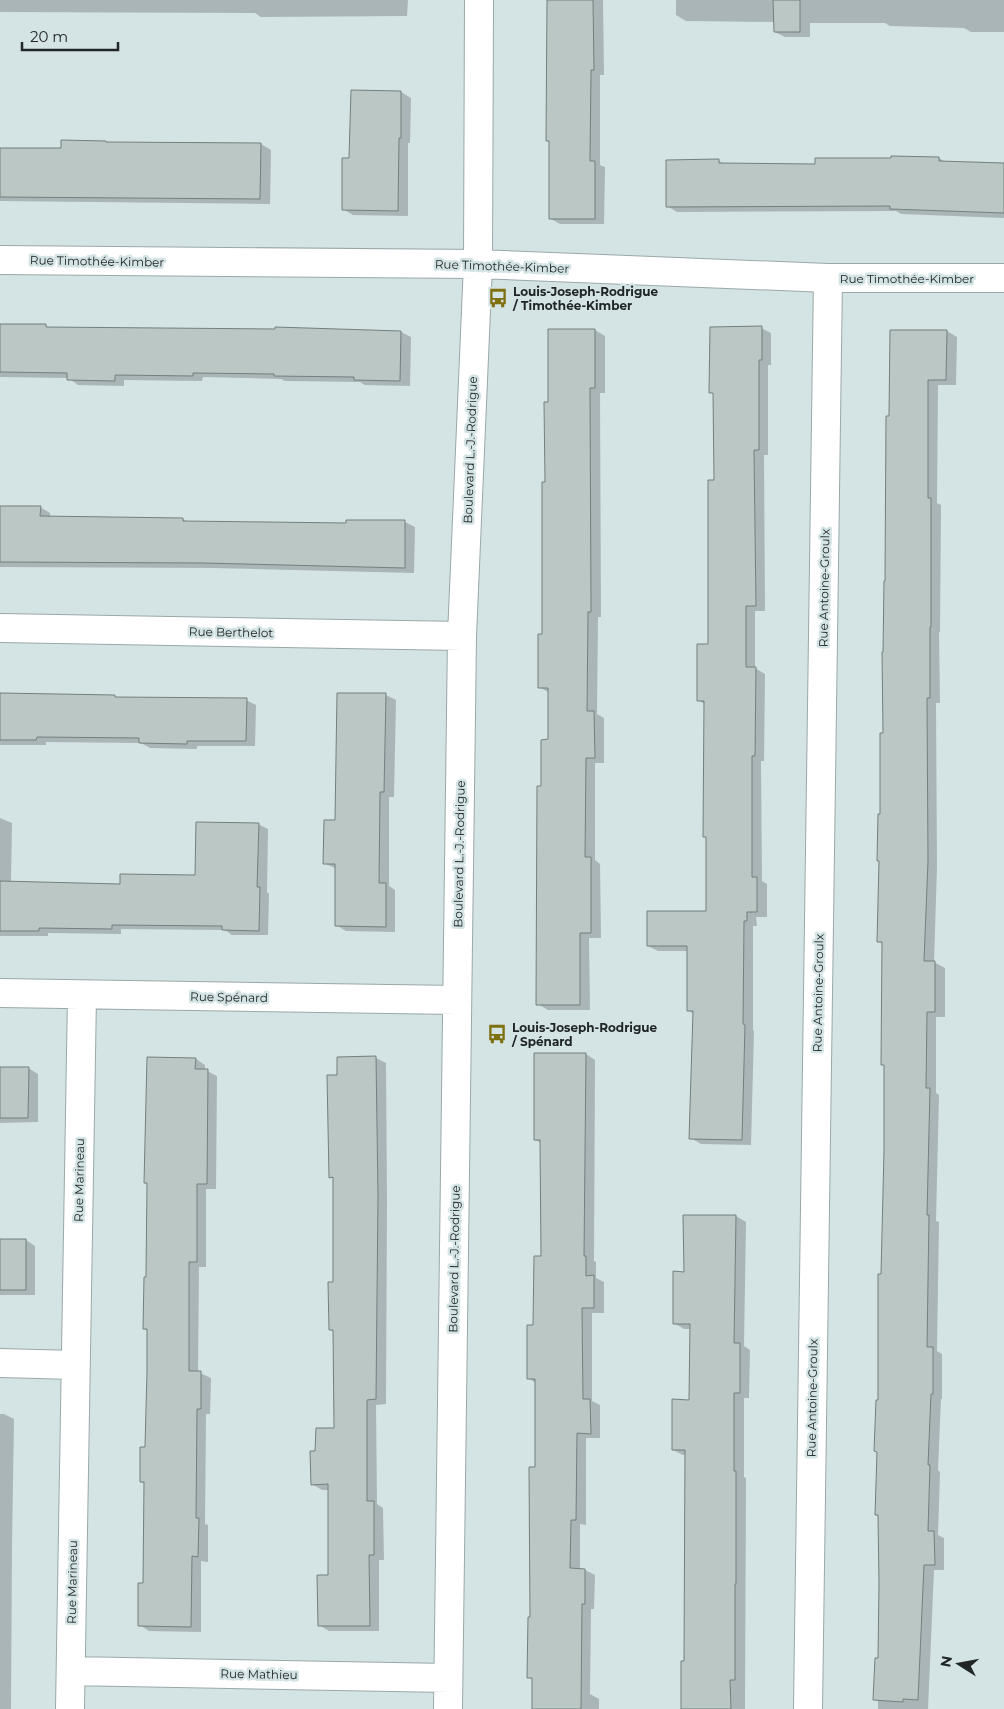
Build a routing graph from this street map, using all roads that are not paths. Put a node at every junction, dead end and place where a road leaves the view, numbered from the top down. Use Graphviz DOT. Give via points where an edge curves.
graph roads {
  1 [pos="479,0"];
  2 [pos="0,260"];
  3 [pos="478,264"];
  4 [pos="828,278"];
  5 [pos="1004,278"];
  6 [pos="0,628"];
  7 [pos="462,636"];
  8 [pos="0,993"];
  9 [pos="82,995"];
  10 [pos="457,1000"];
  11 [pos="0,1363"];
  12 [pos="75,1365"];
  13 [pos="71,1670"];
  14 [pos="448,1678"];
  15 [pos="70,1709"];
  16 [pos="448,1709"];
  17 [pos="808,1709"];
  1 -- 3 [label="street, Boulevard L.-J.-Rodrigue"];
  2 -- 3 [label="street, Rue Timothée-Kimber"];
  3 -- 4 [label="street, Rue Timothée-Kimber"];
  3 -- 7 [label="street, Boulevard L.-J.-Rodrigue"];
  4 -- 5 [label="street, Rue Timothée-Kimber"];
  4 -- 17 [label="street, Rue Antoine-Groulx"];
  6 -- 7 [label="street, Rue Berthelot"];
  7 -- 10 [label="street, Boulevard L.-J.-Rodrigue"];
  8 -- 9 [label="street, Rue Spénard"];
  9 -- 10 [label="street, Rue Spénard"];
  9 -- 12 [label="street, Rue Marineau"];
  10 -- 14 [label="street, Boulevard L.-J.-Rodrigue"];
  11 -- 12 [label="street"];
  12 -- 13 [label="street, Rue Marineau"];
  13 -- 14 [label="street, Rue Mathieu"];
  13 -- 15 [label="street, Rue Marineau"];
  14 -- 16 [label="street, Boulevard L.-J.-Rodrigue"];
}
